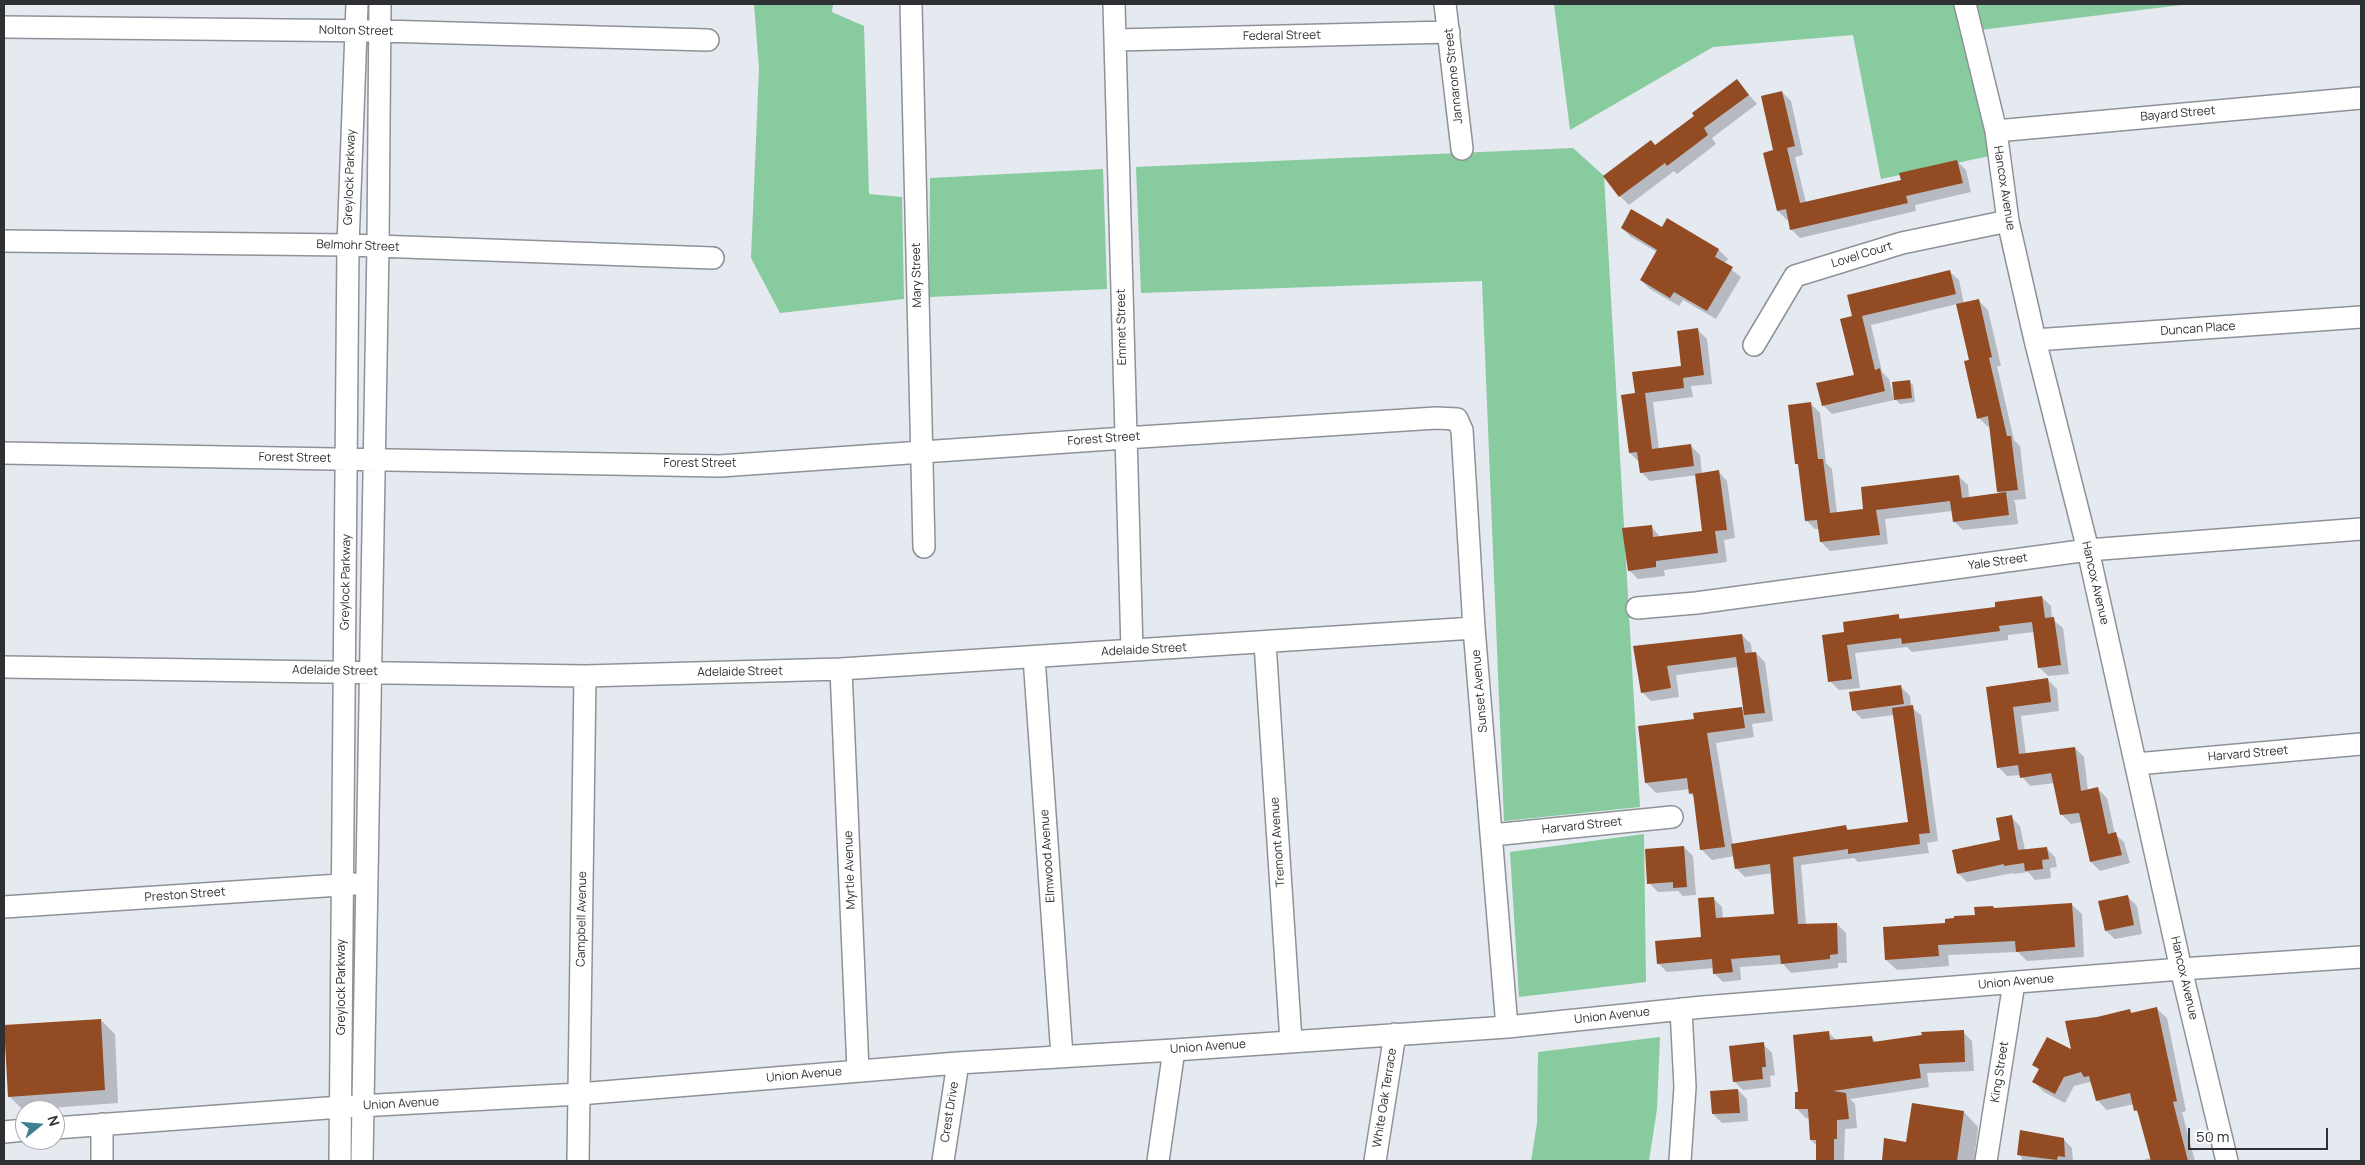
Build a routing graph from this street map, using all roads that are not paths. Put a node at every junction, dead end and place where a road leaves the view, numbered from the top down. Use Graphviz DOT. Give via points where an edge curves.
graph roads {
  1 [pos="358,4"];
  2 [pos="380,4"];
  3 [pos="911,4"];
  4 [pos="1114,4"];
  5 [pos="1445,4"];
  6 [pos="1965,4"];
  7 [pos="4,27"];
  8 [pos="356,31"];
  9 [pos="381,31"];
  10 [pos="1449,32"];
  11 [pos="708,40"];
  12 [pos="1116,40"];
  13 [pos="2361,98"];
  14 [pos="1996,131"];
  15 [pos="1462,149"];
  16 [pos="2008,221"];
  17 [pos="4,241"];
  18 [pos="348,245"];
  19 [pos="378,246"];
  20 [pos="713,258"];
  21 [pos="2361,317"];
  22 [pos="2035,340"];
  23 [pos="1754,344"];
  24 [pos="1395,421"];
  25 [pos="1125,438"];
  26 [pos="922,453"];
  27 [pos="4,454"];
  28 [pos="347,459"];
  29 [pos="375,460"];
  30 [pos="2361,529"];
  31 [pos="924,547"];
  32 [pos="2088,550"];
  33 [pos="1637,608"];
  34 [pos="1474,628"];
  35 [pos="1265,643"];
  36 [pos="1132,650"];
  37 [pos="1034,657"];
  38 [pos="4,667"];
  39 [pos="841,669"];
  40 [pos="345,670"];
  41 [pos="371,671"];
  42 [pos="585,676"];
  43 [pos="2361,744"];
  44 [pos="2136,764"];
  45 [pos="1672,817"];
  46 [pos="1492,834"];
  47 [pos="367,883"];
  48 [pos="342,884"];
  49 [pos="4,907"];
  50 [pos="2361,958"];
  51 [pos="2181,969"];
  52 [pos="2014,983"];
  53 [pos="1681,1009"];
  54 [pos="1507,1027"];
  55 [pos="1395,1034"];
  56 [pos="1291,1042"];
  57 [pos="1174,1050"];
  58 [pos="1062,1056"];
  59 [pos="958,1063"];
  60 [pos="858,1070"];
  61 [pos="579,1094"];
  62 [pos="363,1106"];
  63 [pos="341,1107"];
  64 [pos="102,1124"];
  65 [pos="65,1127"];
  66 [pos="102,1161"];
  67 [pos="340,1161"];
  68 [pos="362,1161"];
  69 [pos="578,1161"];
  70 [pos="943,1161"];
  71 [pos="1158,1161"];
  72 [pos="1375,1161"];
  73 [pos="1680,1161"];
  74 [pos="1986,1161"];
  75 [pos="2227,1161"];
  1 -- 8 [label="street, Greylock Parkway"];
  2 -- 9 [label="street, Greylock Parkway"];
  3 -- 26 [label="street, Mary Street"];
  4 -- 12 [label="street, Emmet Street"];
  5 -- 10 [label="street, Jannarone Street"];
  6 -- 14 [label="street, Hancox Avenue"];
  7 -- 8 [label="street, Nolton Street"];
  8 -- 9 [label="street, Nolton Street"];
  8 -- 18 [label="street, Greylock Parkway"];
  9 -- 11 [label="street, Nolton Street"];
  9 -- 19 [label="street, Greylock Parkway"];
  10 -- 12 [label="street, Federal Street"];
  10 -- 15 [label="street, Jannarone Street"];
  12 -- 25 [label="street, Emmet Street"];
  13 -- 14 [label="street, Bayard Street"];
  14 -- 16 [label="street, Hancox Avenue"];
  16 -- 22 [label="street, Hancox Avenue"];
  16 -- 23 [label="street, Lovel Court" via="1902,243 1795,276"];
  17 -- 18 [label="street, Belmohr Street"];
  18 -- 19 [label="street, Belmohr Street"];
  18 -- 28 [label="street, Greylock Parkway"];
  19 -- 20 [label="street, Belmohr Street"];
  19 -- 29 [label="street, Greylock Parkway"];
  21 -- 22 [label="street, Duncan Place"];
  22 -- 32 [label="street, Hancox Avenue"];
  24 -- 25 [label="street, Forest Street"];
  24 -- 34 [label="street, Sunset Avenue" via="1457,419 1462,430"];
  25 -- 26 [label="street, Forest Street"];
  25 -- 36 [label="street, Emmet Street"];
  26 -- 29 [label="street, Forest Street" via="720,466"];
  26 -- 31 [label="street, Mary Street"];
  27 -- 28 [label="street, Forest Street"];
  28 -- 29 [label="street, Forest Street"];
  28 -- 40 [label="street, Greylock Parkway"];
  29 -- 41 [label="street, Greylock Parkway"];
  30 -- 32 [label="street, Yale Street"];
  32 -- 33 [label="street, Yale Street" via="1696,603"];
  32 -- 44 [label="street, Hancox Avenue"];
  34 -- 35 [label="street, Adelaide Street"];
  34 -- 46 [label="street, Sunset Avenue"];
  35 -- 36 [label="street, Adelaide Street"];
  35 -- 56 [label="street, Tremont Avenue"];
  36 -- 37 [label="street, Adelaide Street"];
  37 -- 39 [label="street, Adelaide Street"];
  37 -- 58 [label="street, Elmwood Avenue"];
  38 -- 40 [label="street, Adelaide Street"];
  39 -- 42 [label="street, Adelaide Street"];
  39 -- 60 [label="street, Myrtle Avenue"];
  40 -- 41 [label="street, Adelaide Street"];
  40 -- 48 [label="street, Greylock Parkway"];
  41 -- 42 [label="street, Adelaide Street"];
  41 -- 47 [label="street, Greylock Parkway"];
  42 -- 61 [label="street, Campbell Avenue"];
  43 -- 44 [label="street, Harvard Street"];
  44 -- 51 [label="street, Hancox Avenue"];
  45 -- 46 [label="street, Harvard Street"];
  46 -- 54 [label="street, Sunset Avenue"];
  47 -- 48 [label="street, Preston Street"];
  47 -- 62 [label="street, Greylock Parkway"];
  48 -- 49 [label="street, Preston Street"];
  48 -- 63 [label="street, Greylock Parkway"];
  50 -- 51 [label="street, Union Avenue"];
  51 -- 52 [label="street, Union Avenue"];
  51 -- 75 [label="street, Hancox Avenue"];
  52 -- 53 [label="street, Union Avenue"];
  52 -- 74 [label="street, King Street"];
  53 -- 54 [label="street, Union Avenue"];
  53 -- 73 [label="street" via="1685,1087"];
  54 -- 55 [label="street, Union Avenue"];
  55 -- 56 [label="street, Union Avenue"];
  55 -- 72 [label="street, White Oak Terrace"];
  56 -- 57 [label="street, Union Avenue"];
  57 -- 58 [label="street, Union Avenue"];
  57 -- 71 [label="street"];
  58 -- 59 [label="street, Union Avenue"];
  59 -- 60 [label="street, Union Avenue"];
  59 -- 70 [label="street, Crest Drive"];
  60 -- 61 [label="street, Union Avenue"];
  61 -- 62 [label="street, Union Avenue"];
  61 -- 69 [label="street, Campbell Avenue"];
  62 -- 63 [label="street, Union Avenue"];
  62 -- 68 [label="street, Greylock Parkway"];
  63 -- 64 [label="street, Union Avenue"];
  63 -- 67 [label="street, Greylock Parkway"];
  64 -- 65 [label="street, Union Avenue"];
  64 -- 66 [label="street"];
}
